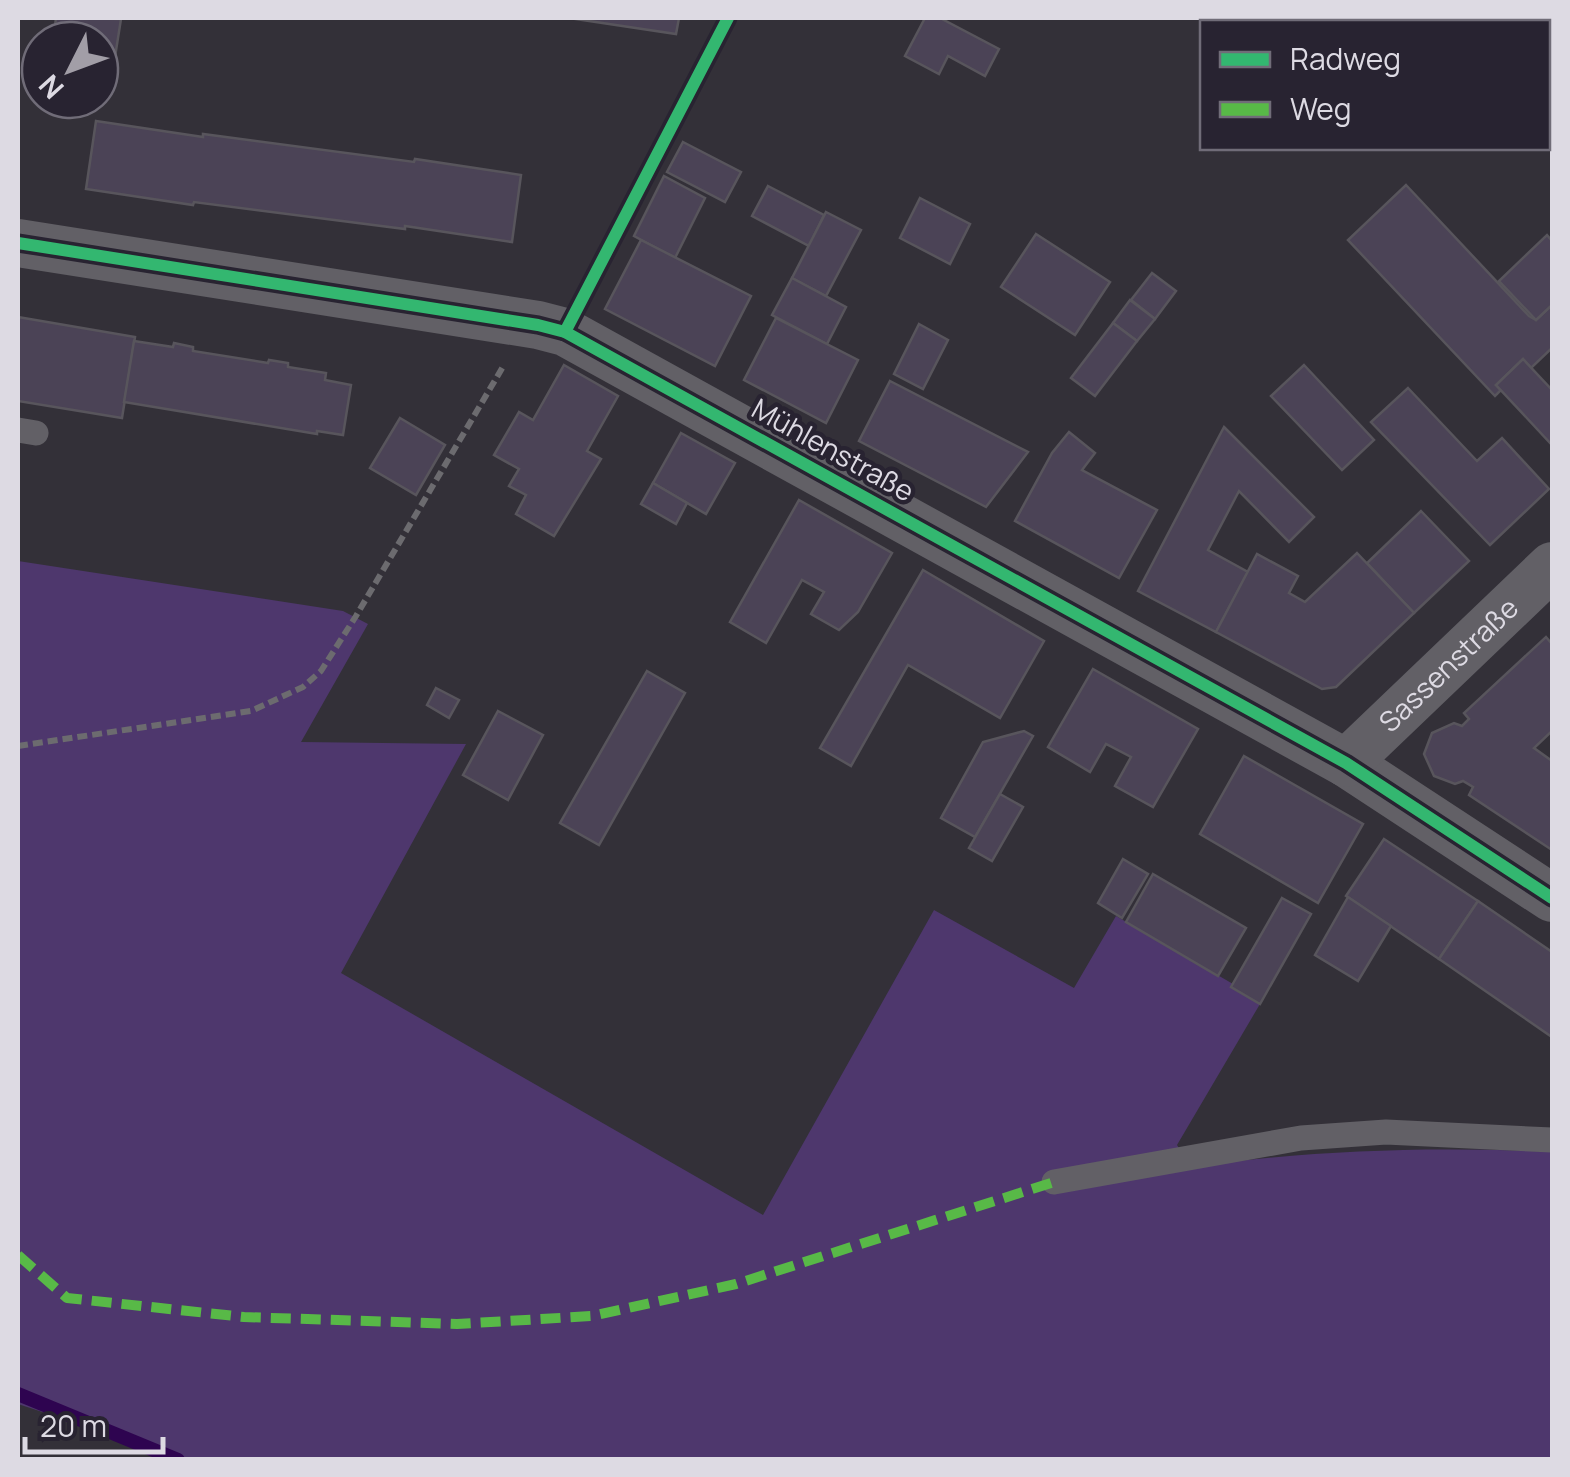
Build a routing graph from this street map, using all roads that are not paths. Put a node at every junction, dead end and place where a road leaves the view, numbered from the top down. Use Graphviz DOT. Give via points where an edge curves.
graph roads {
  1 [pos="18,243"];
  2 [pos="1552,566"];
  3 [pos="1346,763"];
  4 [pos="1552,898"];
  5 [pos="1552,1140"];
  6 [pos="1054,1182"];
  1 -- 3 [label="street, Mühlenstraße" via="552,328"];
  2 -- 3 [label="street, Sassenstraße"];
  3 -- 4 [label="street, Mühlenstraße"];
  5 -- 6 [label="lane" via="1386,1132 1301,1138"];
}
